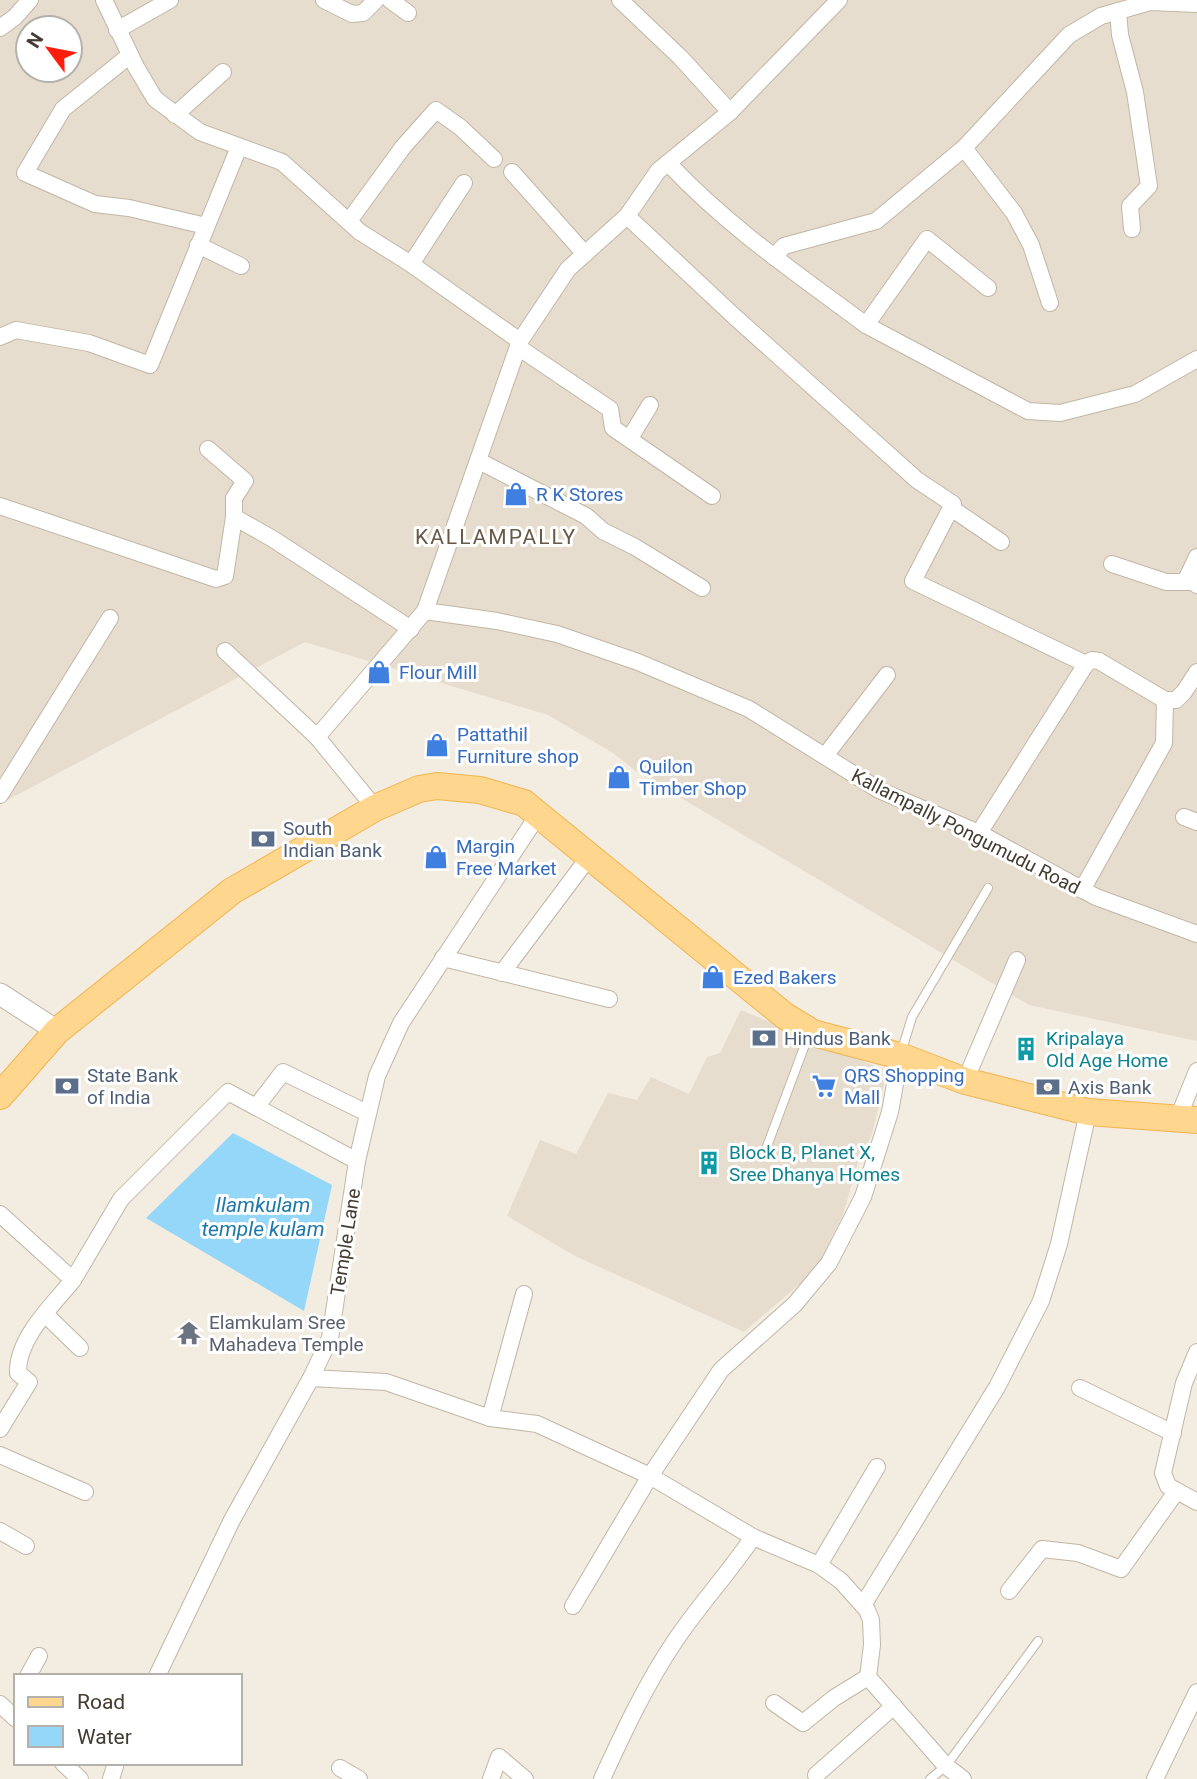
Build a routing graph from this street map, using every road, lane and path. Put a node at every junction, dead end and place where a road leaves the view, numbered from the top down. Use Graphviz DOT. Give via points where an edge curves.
graph roads {
  1 [pos="30,0"];
  2 [pos="104,0"];
  3 [pos="170,0"];
  4 [pos="324,0"];
  5 [pos="376,0"];
  6 [pos="390,0"];
  7 [pos="620,0"];
  8 [pos="839,0"];
  9 [pos="1197,4"];
  10 [pos="1118,11"];
  11 [pos="408,13"];
  12 [pos="0,28"];
  13 [pos="117,30"];
  14 [pos="130,55"];
  15 [pos="223,72"];
  16 [pos="730,112"];
  17 [pos="175,115"];
  18 [pos="239,147"];
  19 [pos="964,148"];
  20 [pos="494,159"];
  21 [pos="668,163"];
  22 [pos="512,172"];
  23 [pos="464,183"];
  24 [pos="627,216"];
  25 [pos="349,221"];
  26 [pos="206,226"];
  27 [pos="1132,229"];
  28 [pos="198,245"];
  29 [pos="585,254"];
  30 [pos="774,257"];
  31 [pos="411,264"];
  32 [pos="241,266"];
  33 [pos="988,288"];
  34 [pos="1050,303"];
  35 [pos="866,325"];
  36 [pos="0,337"];
  37 [pos="519,344"];
  38 [pos="1197,359"];
  39 [pos="650,405"];
  40 [pos="630,438"];
  41 [pos="208,449"];
  42 [pos="479,461"];
  43 [pos="712,496"];
  44 [pos="0,506"];
  45 [pos="951,508"];
  46 [pos="234,517"];
  47 [pos="1001,542"];
  48 [pos="1197,557"];
  49 [pos="1112,564"];
  50 [pos="1191,583"];
  51 [pos="702,588"];
  52 [pos="425,611"];
  53 [pos="110,618"];
  54 [pos="411,629"];
  55 [pos="225,652"];
  56 [pos="1086,664"];
  57 [pos="1197,672"];
  58 [pos="887,675"];
  59 [pos="1165,700"];
  60 [pos="317,737"];
  61 [pos="825,756"];
  62 [pos="0,795"];
  63 [pos="375,808"];
  64 [pos="538,815"];
  65 [pos="979,833"];
  66 [pos="589,857"];
  67 [pos="988,888"];
  68 [pos="1082,890"];
  69 [pos="1197,934"];
  70 [pos="443,958"];
  71 [pos="1017,960"];
  72 [pos="502,973"];
  73 [pos="0,994"];
  74 [pos="609,999"];
  75 [pos="57,1031"];
  76 [pos="810,1031"];
  77 [pos="900,1056"];
  78 [pos="1197,1071"];
  79 [pos="965,1081"];
  80 [pos="0,1096"];
  81 [pos="256,1107"];
  82 [pos="1088,1112"];
  83 [pos="367,1113"];
  84 [pos="1188,1119"];
  85 [pos="763,1157"];
  86 [pos="357,1161"];
  87 [pos="0,1214"];
  88 [pos="73,1280"];
  89 [pos="524,1294"];
  90 [pos="45,1314"];
  91 [pos="80,1348"];
  92 [pos="1197,1352"];
  93 [pos="311,1378"];
  94 [pos="1080,1388"];
  95 [pos="490,1418"];
  96 [pos="0,1429"];
  97 [pos="1173,1433"];
  98 [pos="0,1455"];
  99 [pos="877,1467"];
  100 [pos="650,1476"];
  101 [pos="85,1492"];
  102 [pos="1175,1492"];
  103 [pos="1197,1502"];
  104 [pos="0,1531"];
  105 [pos="754,1538"];
  106 [pos="26,1546"];
  107 [pos="819,1565"];
  108 [pos="1009,1591"];
  109 [pos="863,1605"];
  110 [pos="573,1606"];
  111 [pos="1038,1641"];
  112 [pos="39,1656"];
  113 [pos="29,1674"];
  114 [pos="158,1674"];
  115 [pos="868,1678"];
  116 [pos="1197,1692"];
  117 [pos="774,1703"];
  118 [pos="0,1704"];
  119 [pos="894,1706"];
  120 [pos="14,1717"];
  121 [pos="65,1765"];
  122 [pos="946,1766"];
  123 [pos="340,1768"];
  124 [pos="816,1775"];
  125 [pos="80,1779"];
  126 [pos="359,1779"];
  127 [pos="491,1779"];
  128 [pos="525,1779"];
  129 [pos="602,1779"];
  130 [pos="930,1779"];
  131 [pos="963,1779"];
  132 [pos="1155,1779"];
  1 -- 12 [label="street"];
  2 -- 13 [label="street"];
  3 -- 13 [label="street"];
  4 -- 5 [label="street" via="352,14 363,13"];
  6 -- 11 [label="street"];
  7 -- 16 [label="street"];
  8 -- 16 [label="street"];
  9 -- 10 [label="street" via="1150,2"];
  10 -- 19 [label="street" via="1069,35"];
  10 -- 27 [label="street" via="1149,186 1130,206"];
  13 -- 14 [label="street"];
  14 -- 17 [label="street" via="155,99"];
  14 -- 26 [label="street" via="63,109 25,173 95,204"];
  15 -- 17 [label="street"];
  16 -- 21 [label="street"];
  17 -- 18 [label="street" via="200,132"];
  18 -- 25 [label="street" via="282,162"];
  18 -- 26 [label="street"];
  19 -- 30 [label="street" via="876,221 784,246"];
  19 -- 34 [label="street" via="1014,213 1031,245"];
  20 -- 25 [label="street" via="436,110"];
  21 -- 24 [label="street"];
  21 -- 30 [label="street"];
  22 -- 29 [label="street"];
  23 -- 31 [label="street"];
  24 -- 29 [label="street"];
  24 -- 45 [label="street" via="907,471 953,504"];
  25 -- 31 [label="street"];
  26 -- 28 [label="street"];
  28 -- 32 [label="street"];
  28 -- 36 [label="street" via="150,365 89,343 16,330"];
  29 -- 37 [label="street" via="568,269"];
  30 -- 35 [label="street"];
  31 -- 37 [label="street"];
  33 -- 35 [label="street" via="927,239"];
  35 -- 38 [label="street" via="1028,411 1060,413 1135,394"];
  37 -- 40 [label="street" via="610,409 613,428"];
  37 -- 42 [label="street"];
  39 -- 40 [label="street"];
  40 -- 43 [label="street"];
  41 -- 46 [label="street" via="245,481 234,498"];
  42 -- 51 [label="street" via="586,516 603,531"];
  42 -- 52 [label="street"];
  44 -- 46 [label="street" via="216,579 225,576"];
  45 -- 47 [label="street"];
  45 -- 56 [label="street" via="913,581"];
  46 -- 54 [label="street"];
  48 -- 50 [label="street"];
  49 -- 50 [label="street" via="1166,582"];
  52 -- 54 [label="street"];
  52 -- 61 [label="street, Kallampally Pongumudu Road" via="557,634 638,662 749,709"];
  53 -- 62 [label="street"];
  54 -- 60 [label="street"];
  55 -- 60 [label="street"];
  56 -- 59 [label="street" via="1099,661"];
  56 -- 65 [label="street"];
  57 -- 59 [label="street" via="1176,700"];
  58 -- 61 [label="street"];
  59 -- 68 [label="street" via="1164,743"];
  60 -- 63 [label="street"];
  61 -- 65 [label="street, Kallampally Pongumudu Road" via="878,790"];
  63 -- 64 [label="main road" via="437,786 480,790 524,803"];
  63 -- 75 [label="main road" via="232,891"];
  64 -- 66 [label="main road"];
  64 -- 70 [label="street, Temple Lane"];
  65 -- 68 [label="street, Kallampally Pongumudu Road"];
  66 -- 72 [label="street"];
  66 -- 76 [label="main road" via="785,1016"];
  67 -- 77 [label="lane" via="912,1017"];
  68 -- 69 [label="street, Kallampally Pongumudu Road"];
  70 -- 72 [label="street"];
  70 -- 83 [label="street, Temple Lane" via="401,1023 377,1076"];
  71 -- 79 [label="street"];
  72 -- 74 [label="street"];
  73 -- 75 [label="street"];
  75 -- 80 [label="main road"];
  76 -- 77 [label="main road"];
  76 -- 85 [label="lane"];
  77 -- 79 [label="main road"];
  77 -- 100 [label="street" via="890,1112 863,1198 829,1263 795,1304 721,1370"];
  78 -- 84 [label="street"];
  79 -- 82 [label="main road"];
  81 -- 83 [label="street" via="283,1072"];
  81 -- 86 [label="street"];
  81 -- 88 [label="street" via="228,1092 121,1199"];
  82 -- 84 [label="main road"];
  82 -- 109 [label="street" via="1059,1244 1041,1301 997,1387"];
  83 -- 86 [label="street, Temple Lane"];
  86 -- 93 [label="street, Temple Lane" via="330,1338"];
  87 -- 88 [label="street"];
  88 -- 90 [label="street"];
  89 -- 95 [label="street"];
  90 -- 91 [label="street"];
  90 -- 96 [label="street" via="18,1360 18,1373 29,1382"];
  92 -- 97 [label="street" via="1184,1383"];
  93 -- 95 [label="street" via="386,1382"];
  93 -- 114 [label="street, Temple Lane" via="232,1520"];
  94 -- 97 [label="street"];
  95 -- 100 [label="street" via="537,1424"];
  97 -- 102 [label="street" via="1163,1472"];
  98 -- 101 [label="street"];
  99 -- 107 [label="street"];
  100 -- 105 [label="street"];
  100 -- 110 [label="street"];
  102 -- 103 [label="street"];
  102 -- 108 [label="street" via="1121,1569 1078,1553 1042,1549"];
  104 -- 106 [label="street"];
  105 -- 107 [label="street"];
  105 -- 129 [label="street" via="676,1640 634,1711"];
  107 -- 109 [label="street"];
  109 -- 115 [label="street" via="871,1620"];
  111 -- 122 [label="lane"];
  112 -- 113 [label="street"];
  115 -- 117 [label="street" via="803,1723"];
  115 -- 119 [label="street"];
  116 -- 132 [label="street"];
  118 -- 120 [label="street"];
  119 -- 122 [label="street"];
  119 -- 124 [label="street"];
  121 -- 125 [label="street"];
  122 -- 130 [label="lane"];
  122 -- 131 [label="street"];
  123 -- 126 [label="street"];
  127 -- 128 [label="street" via="499,1758"];
}
